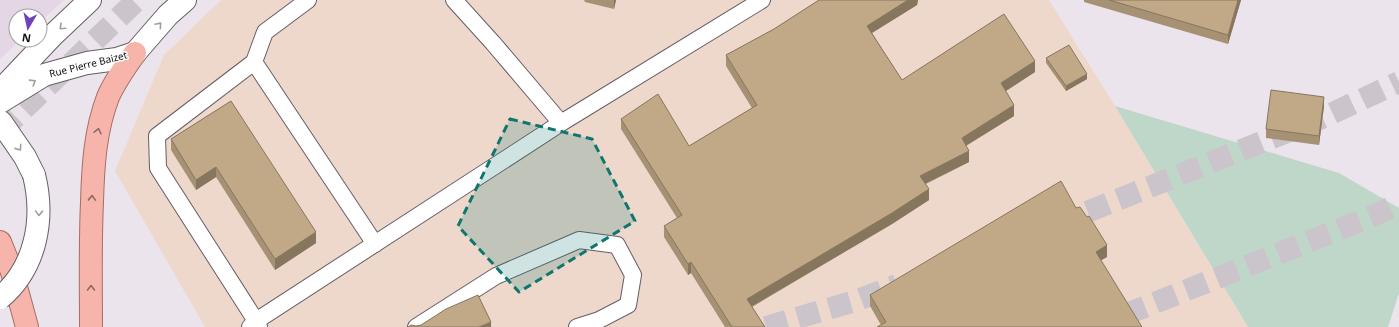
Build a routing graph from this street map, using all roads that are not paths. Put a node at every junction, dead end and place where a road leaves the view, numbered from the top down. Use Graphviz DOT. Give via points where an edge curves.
graph roads {
  1 [pos="90,0"];
  2 [pos="185,0"];
  3 [pos="308,0"];
  4 [pos="454,0"];
  5 [pos="762,0"];
  6 [pos="135,52"];
  7 [pos="254,62"];
  8 [pos="0,91"];
  9 [pos="0,112"];
  10 [pos="561,123"];
  11 [pos="0,242"];
  12 [pos="375,244"];
  13 [pos="0,298"];
  14 [pos="255,325"];
  15 [pos="27,327"];
  16 [pos="91,327"];
  17 [pos="416,327"];
  18 [pos="577,327"];
  1 -- 8 [label="street, one-way"];
  6 -- 2 [label="street, Rue Pierre Baizet, one-way"];
  3 -- 7 [label="lane" via="265,32"];
  4 -- 10 [label="lane"];
  5 -- 10 [label="lane"];
  9 -- 6 [label="street, Rue Pierre Baizet, one-way" via="44,75 88,63 117,59"];
  16 -- 6 [label="highway, one-way" via="91,226 97,133 108,97"];
  7 -- 12 [label="lane"];
  7 -- 14 [label="lane" via="157,136 158,168"];
  9 -- 13 [label="street, one-way, bridge" via="34,175 39,206 33,250 28,262 12,287"];
  10 -- 12 [label="lane"];
  11 -- 15 [label="highway" via="12,272"];
  12 -- 14 [label="lane"];
  17 -- 18 [label="lane" via="496,276 579,240 617,245 633,276 628,305 599,320"];
}
